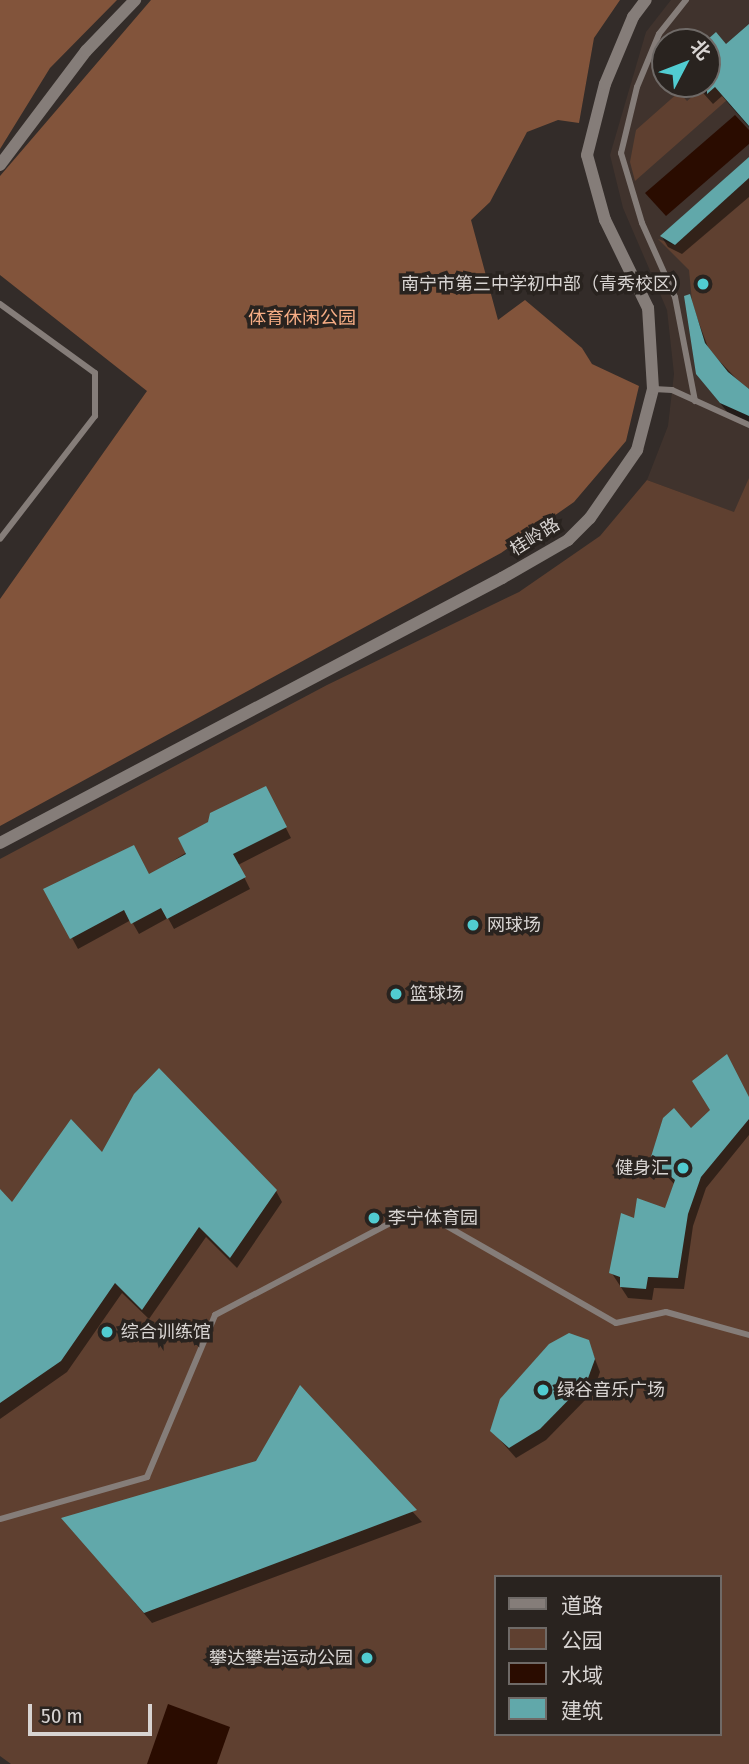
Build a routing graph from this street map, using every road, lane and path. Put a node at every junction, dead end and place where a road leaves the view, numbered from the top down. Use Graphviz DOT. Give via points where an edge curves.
graph roads {
  1 [pos="135,0"];
  2 [pos="646,0"];
  3 [pos="686,0"];
  4 [pos="0,165"];
  5 [pos="0,304"];
  6 [pos="653,389"];
  7 [pos="695,401"];
  8 [pos="749,425"];
  9 [pos="0,539"];
  10 [pos="0,843"];
  11 [pos="749,1335"];
  12 [pos="0,1519"];
  1 -- 4 [label="street" via="86,51"];
  2 -- 6 [label="street, 桂岭路" via="633,17 604,84 587,155 605,220 648,308"];
  3 -- 7 [label="lane" via="659,34 637,87 621,153 642,223 675,297"];
  5 -- 9 [label="lane" via="95,373 95,416"];
  6 -- 7 [label="lane" via="672,390"];
  6 -- 10 [label="street, 桂岭路" via="637,450 590,518 568,540"];
  7 -- 8 [label="lane"];
  11 -- 12 [label="lane" via="666,1312 616,1323 417,1209 215,1315 147,1477"];
}
